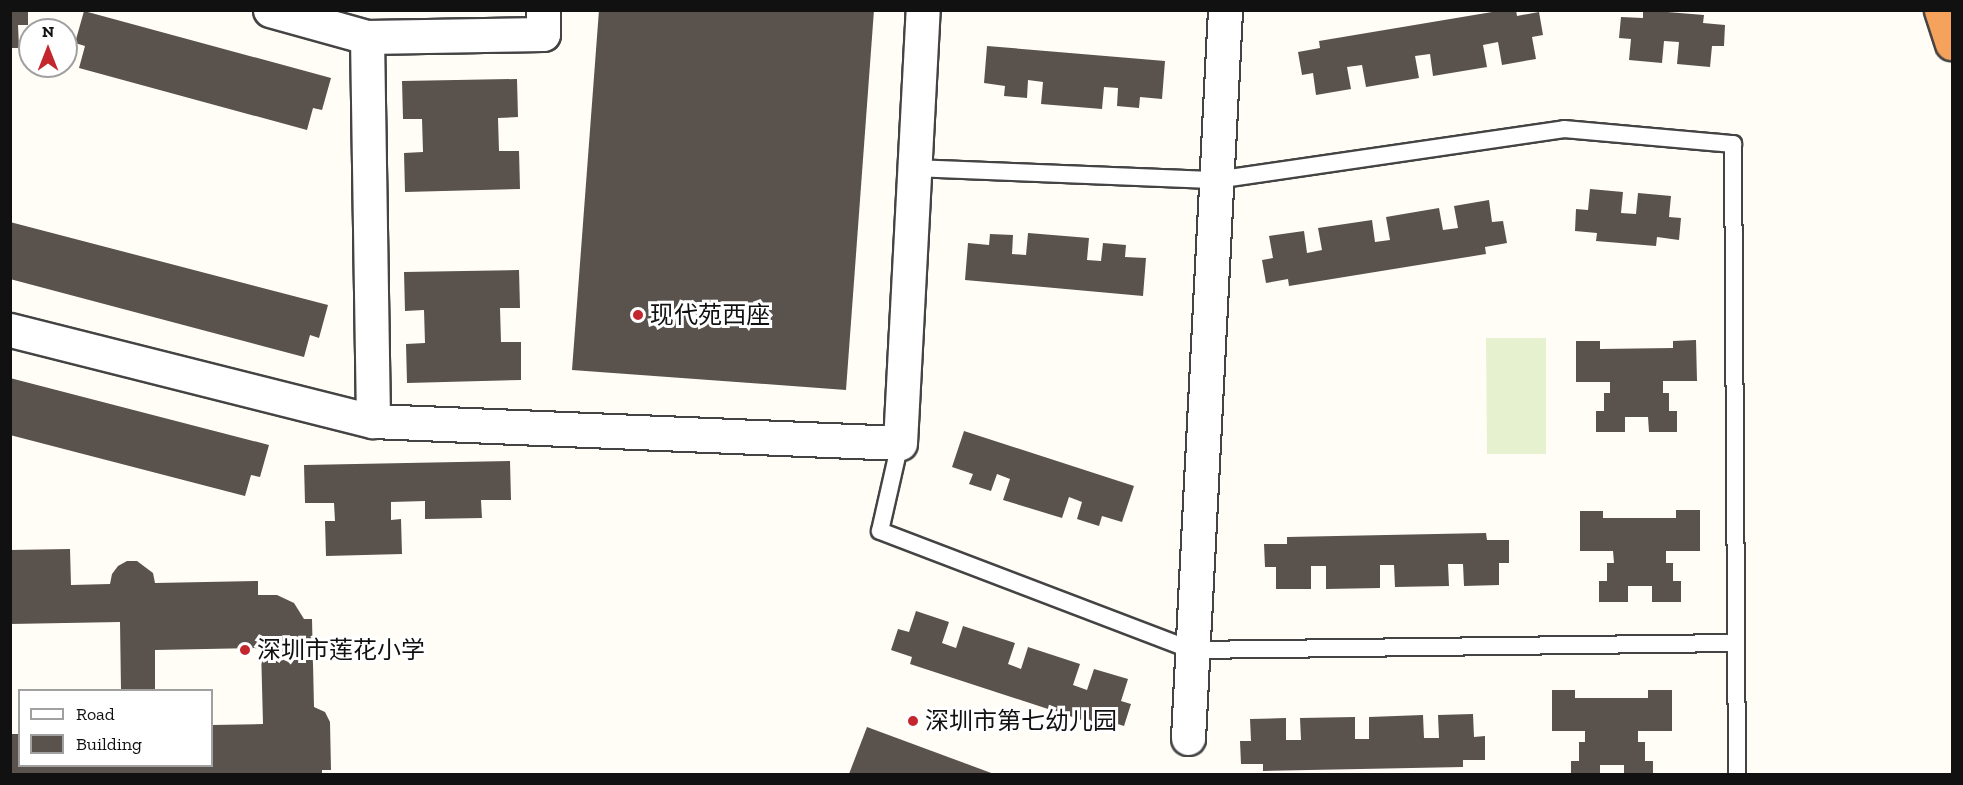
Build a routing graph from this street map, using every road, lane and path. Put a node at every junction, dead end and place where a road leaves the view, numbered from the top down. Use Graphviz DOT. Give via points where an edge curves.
graph roads {
  1 [pos="270,10"];
  2 [pos="543,10"];
  3 [pos="923,10"];
  4 [pos="1225,10"];
  5 [pos="1941,10"];
  6 [pos="367,37"];
  7 [pos="1953,43"];
  8 [pos="915,168"];
  9 [pos="1216,180"];
  10 [pos="10,330"];
  11 [pos="373,422"];
  12 [pos="900,443"];
  13 [pos="1735,643"];
  14 [pos="1192,650"];
  15 [pos="1188,738"];
  16 [pos="1737,774"];
  1 -- 6 [label="street"];
  2 -- 6 [label="street" via="543,34"];
  3 -- 8 [label="street"];
  4 -- 9 [label="street"];
  5 -- 7 [label="highway"];
  6 -- 11 [label="street"];
  8 -- 9 [label="lane"];
  8 -- 12 [label="street"];
  9 -- 13 [label="lane" via="1564,129 1733,144"];
  9 -- 14 [label="street"];
  10 -- 11 [label="street"];
  11 -- 12 [label="street"];
  12 -- 14 [label="lane" via="880,531"];
  13 -- 14 [label="lane"];
  13 -- 16 [label="lane"];
  14 -- 15 [label="street"];
}
